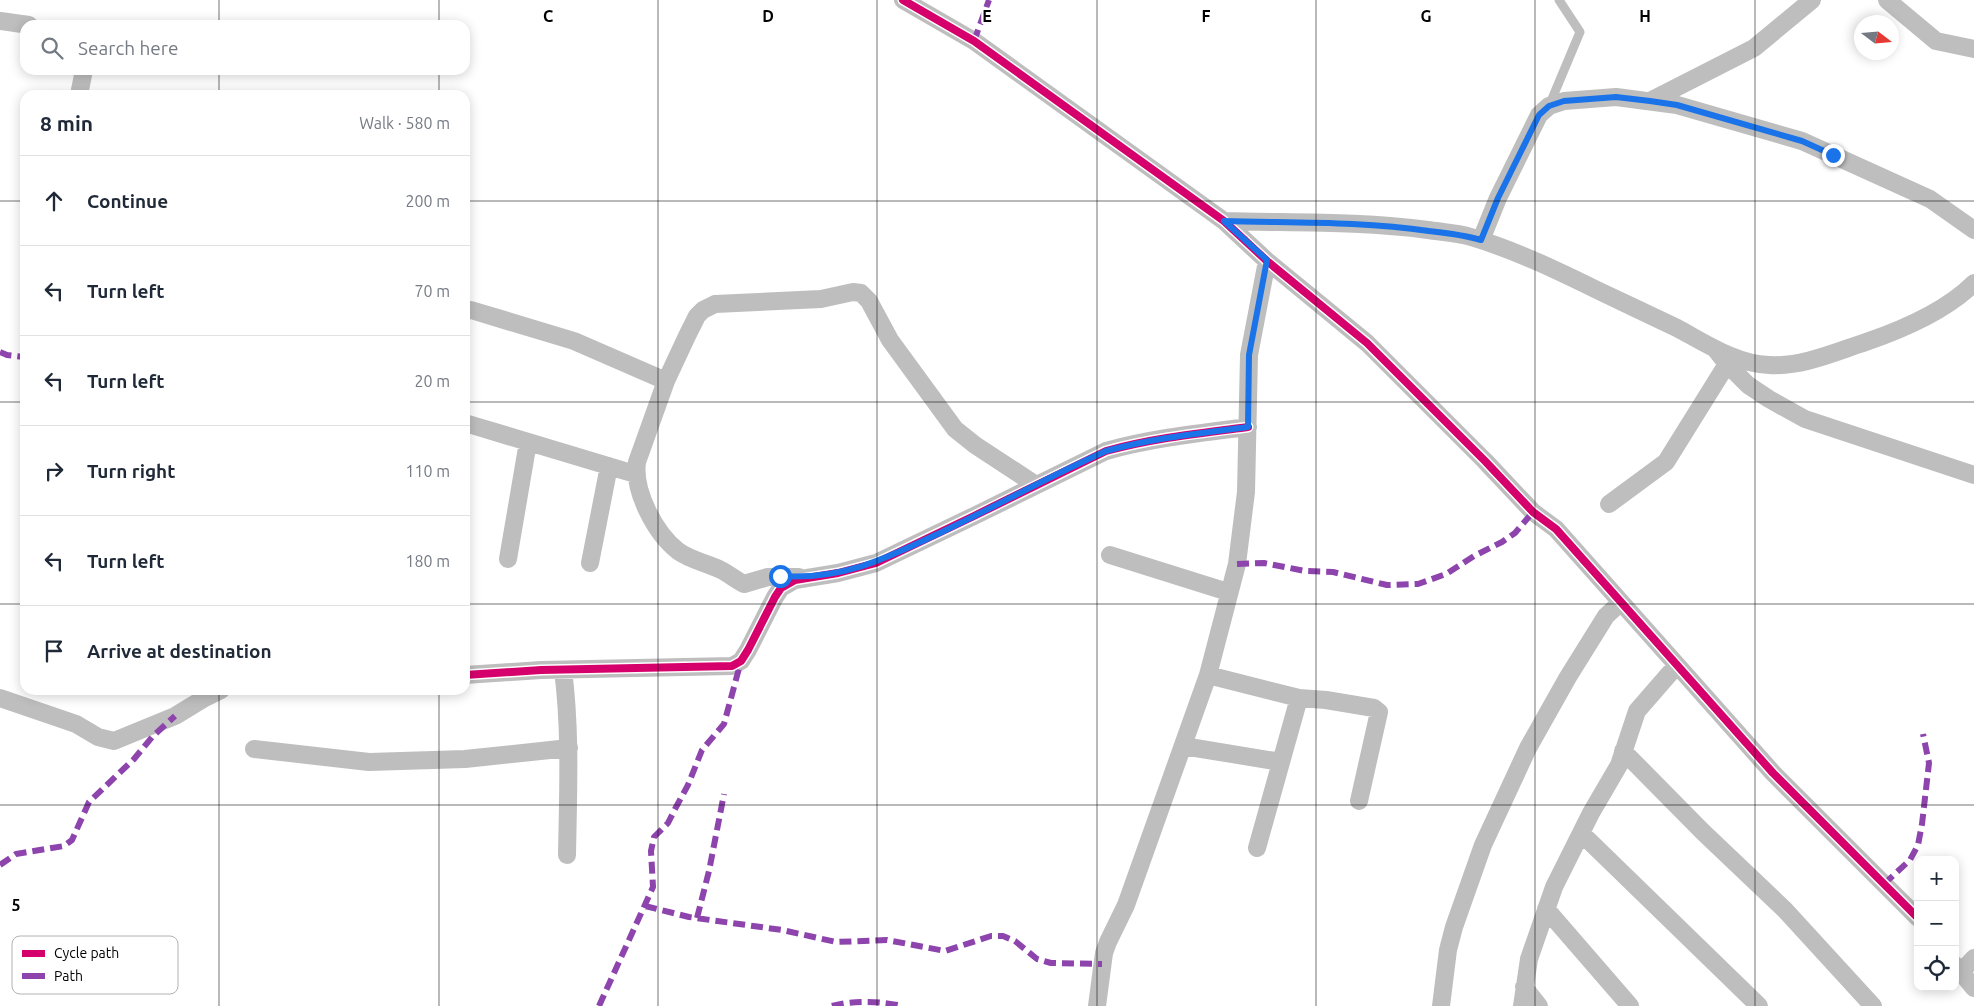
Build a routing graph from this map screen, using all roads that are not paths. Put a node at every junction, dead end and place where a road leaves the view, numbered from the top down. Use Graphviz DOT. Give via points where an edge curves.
graph roads {
  1 [pos="904,0"];
  2 [pos="1558,0"];
  3 [pos="1812,0"];
  4 [pos="1887,0"];
  5 [pos="0,21"];
  6 [pos="20,24"];
  7 [pos="1974,49"];
  8 [pos="83,75"];
  9 [pos="80,90"];
  10 [pos="1650,101"];
  11 [pos="1549,106"];
  12 [pos="1224,221"];
  13 [pos="1974,230"];
  14 [pos="1481,240"];
  15 [pos="1267,260"];
  16 [pos="1974,283"];
  17 [pos="471,310"];
  18 [pos="1714,349"];
  19 [pos="1727,364"];
  20 [pos="666,381"];
  21 [pos="470,424"];
  22 [pos="1248,427"];
  23 [pos="528,442"];
  24 [pos="608,466"];
  25 [pos="636,474"];
  26 [pos="1974,475"];
  27 [pos="1036,485"];
  28 [pos="1609,504"];
  29 [pos="1110,555"];
  30 [pos="508,559"];
  31 [pos="590,563"];
  32 [pos="804,578"];
  33 [pos="1228,592"];
  34 [pos="1620,603"];
  35 [pos="1677,665"];
  36 [pos="563,670"];
  37 [pos="470,675"];
  38 [pos="1208,675"];
  39 [pos="210,695"];
  40 [pos="0,698"];
  41 [pos="1299,698"];
  42 [pos="1183,746"];
  43 [pos="569,748"];
  44 [pos="254,749"];
  45 [pos="1623,751"];
  46 [pos="1281,762"];
  47 [pos="1359,801"];
  48 [pos="1581,833"];
  49 [pos="1257,848"];
  50 [pos="566,855"];
  51 [pos="1546,909"];
  52 [pos="1914,914"];
  53 [pos="1974,958"];
  54 [pos="1959,968"];
  55 [pos="1959,970"];
  56 [pos="1524,987"];
  57 [pos="1974,988"];
  58 [pos="1097,1006"];
  59 [pos="1441,1006"];
  60 [pos="1522,1006"];
  61 [pos="1539,1006"];
  62 [pos="1630,1006"];
  63 [pos="1759,1006"];
  64 [pos="1873,1006"];
  1 -- 12 [label="street" via="974,41"];
  2 -- 11 [label="lane" via="1580,32"];
  3 -- 10 [label="street" via="1754,48"];
  4 -- 7 [label="street" via="1936,41"];
  5 -- 6 [label="street"];
  8 -- 9 [label="street"];
  10 -- 11 [label="street" via="1616,97 1564,101"];
  10 -- 13 [label="street" via="1677,105 1802,141 1930,200"];
  11 -- 14 [label="street" via="1539,115"];
  12 -- 14 [label="street" via="1357,224 1410,228"];
  12 -- 15 [label="street"];
  14 -- 18 [label="street" via="1559,272"];
  15 -- 22 [label="street" via="1249,355"];
  15 -- 34 [label="street" via="1366,343 1533,512 1556,529"];
  16 -- 18 [label="street" via="1935,312 1880,337 1811,360 1768,365"];
  17 -- 20 [label="street" via="574,341"];
  18 -- 19 [label="street"];
  19 -- 26 [label="street" via="1769,399 1805,419"];
  19 -- 28 [label="street" via="1666,462"];
  20 -- 25 [label="street" via="637,462"];
  20 -- 27 [label="street" via="697,316 708,306 821,299 861,293 869,300 890,340 955,430"];
  21 -- 23 [label="street"];
  22 -- 27 [label="street" via="1119,447"];
  22 -- 33 [label="street" via="1246,492 1237,564"];
  23 -- 24 [label="street"];
  23 -- 30 [label="street"];
  24 -- 25 [label="street"];
  24 -- 31 [label="street"];
  25 -- 32 [label="street" via="638,488 656,523 672,545 684,554 723,570 744,584 768,577"];
  27 -- 32 [label="street" via="876,563"];
  29 -- 33 [label="street"];
  32 -- 36 [label="street" via="781,588 748,650 741,661 732,666"];
  33 -- 38 [label="street"];
  34 -- 35 [label="street"];
  34 -- 59 [label="street" via="1606,616 1568,677 1528,748 1483,845 1454,927"];
  35 -- 45 [label="street" via="1637,711"];
  35 -- 52 [label="street" via="1773,773"];
  36 -- 37 [label="street"];
  36 -- 43 [label="street"];
  38 -- 41 [label="street"];
  38 -- 42 [label="street"];
  39 -- 40 [label="street" via="175,716 114,741"];
  41 -- 46 [label="street"];
  41 -- 47 [label="street" via="1374,708 1379,712"];
  42 -- 46 [label="street"];
  42 -- 58 [label="street" via="1126,905 1106,948"];
  43 -- 44 [label="street" via="465,759 369,762"];
  43 -- 50 [label="street"];
  45 -- 48 [label="street"];
  45 -- 64 [label="street" via="1785,910"];
  46 -- 49 [label="street"];
  48 -- 51 [label="street"];
  48 -- 63 [label="street"];
  51 -- 56 [label="street" via="1529,959"];
  51 -- 62 [label="street"];
  53 -- 54 [label="street"];
  55 -- 57 [label="street"];
  56 -- 60 [label="street"];
  56 -- 61 [label="street"];
}
